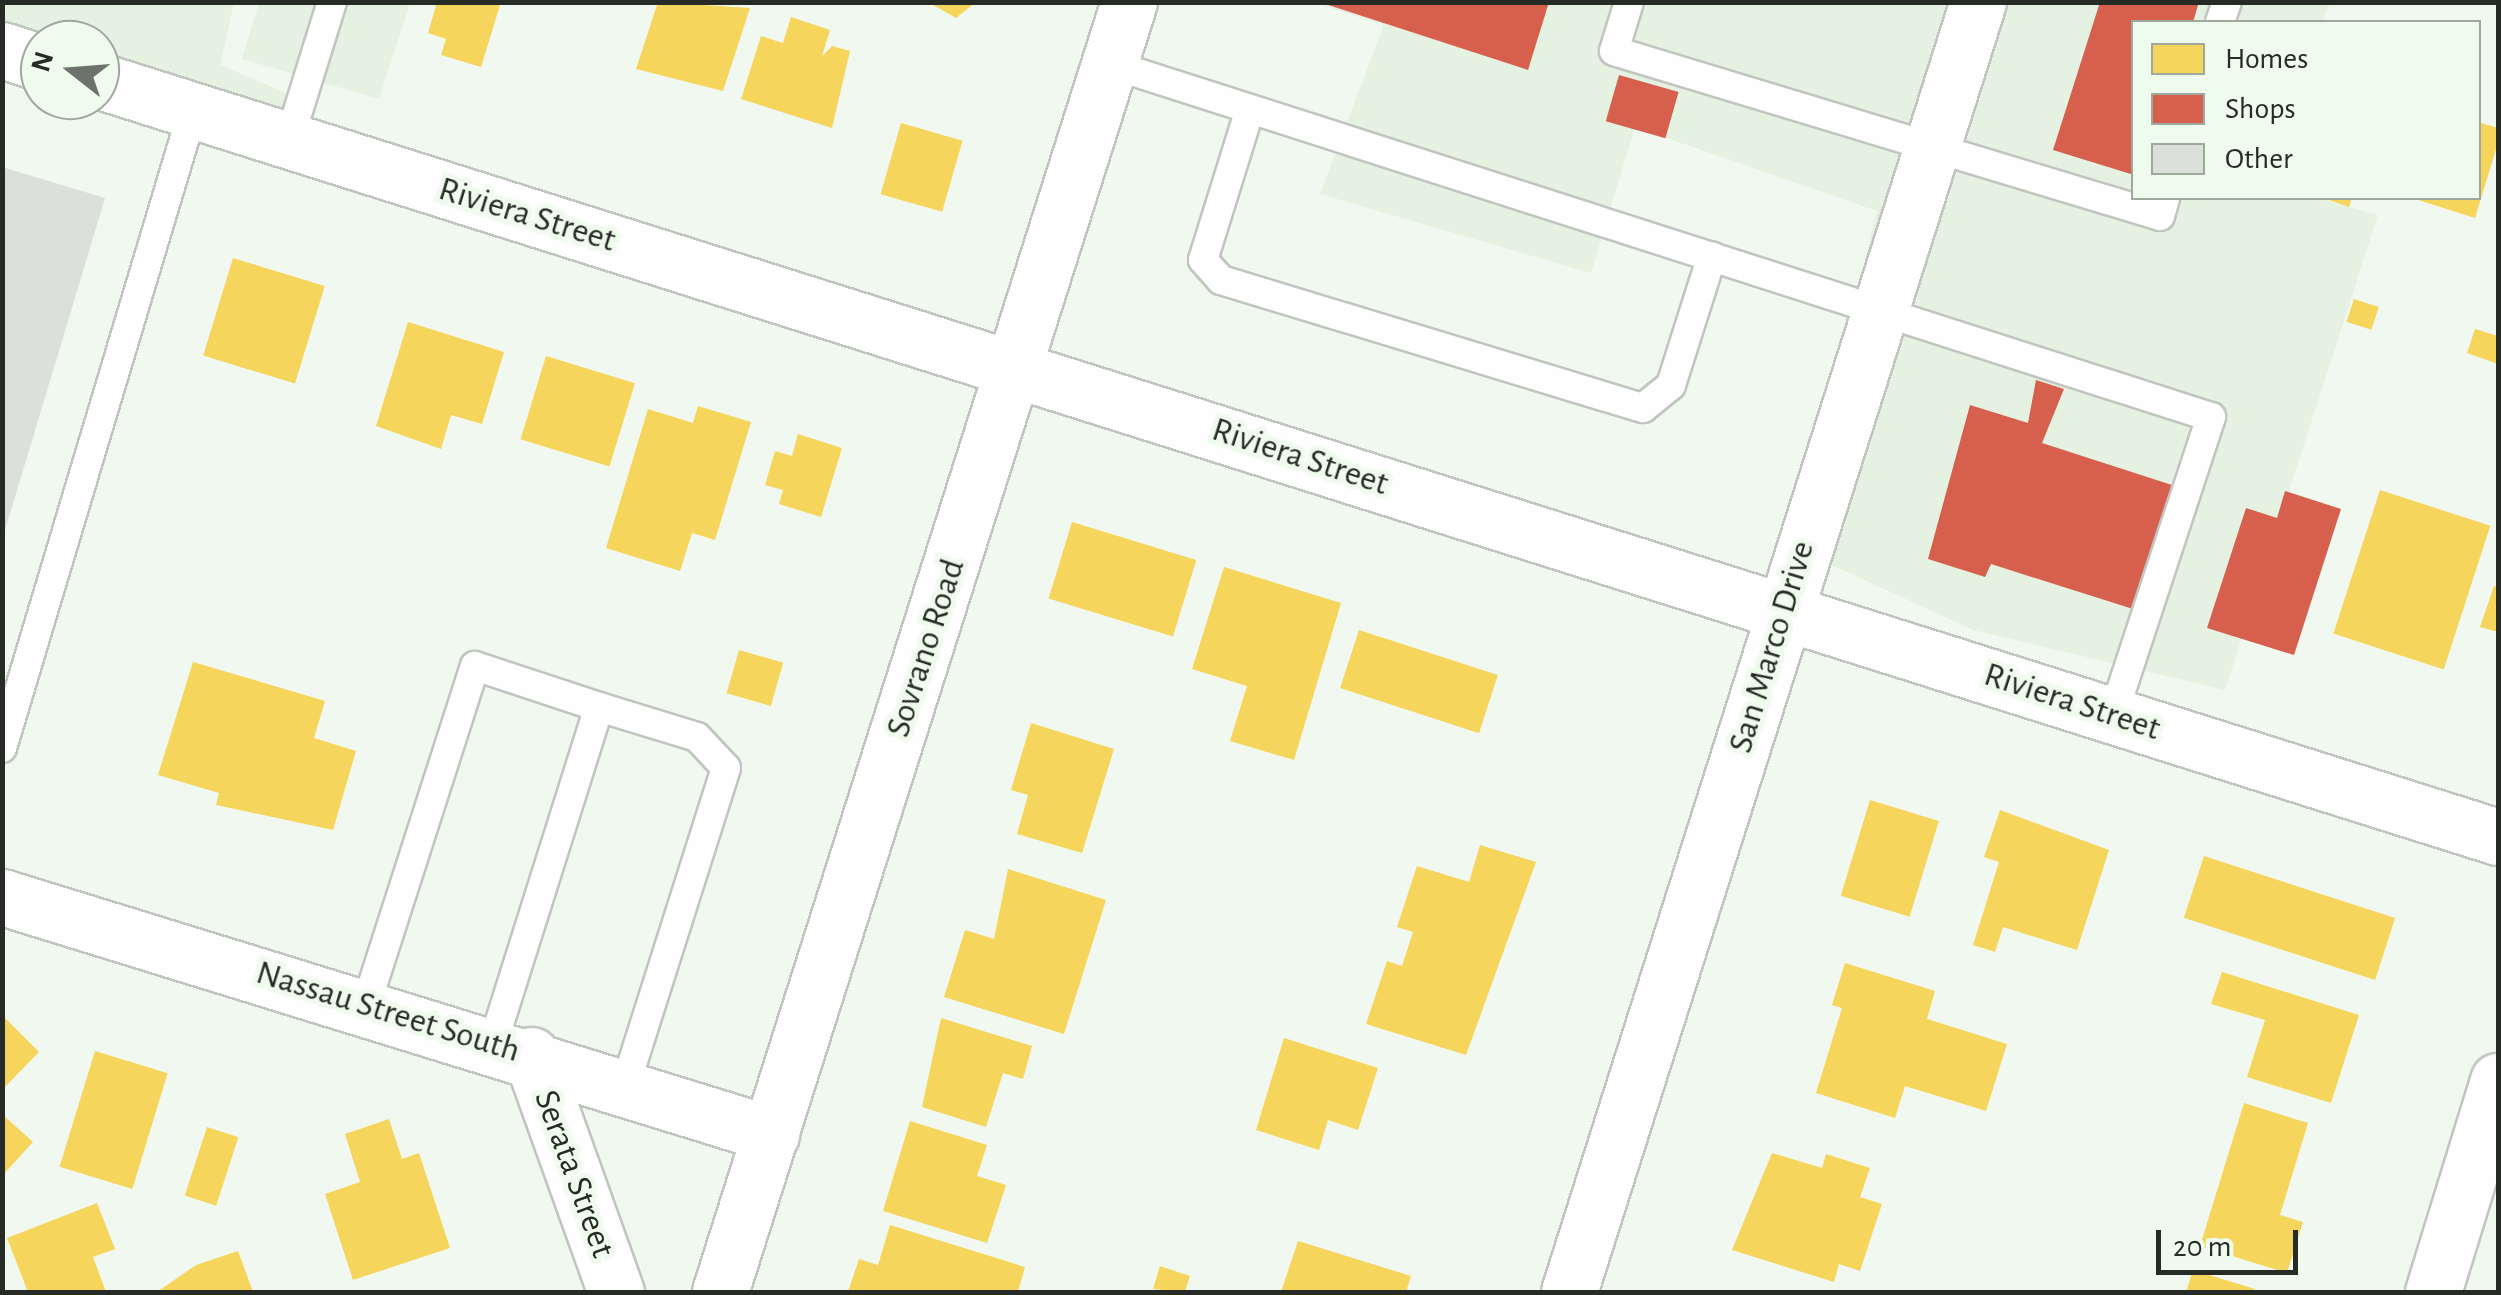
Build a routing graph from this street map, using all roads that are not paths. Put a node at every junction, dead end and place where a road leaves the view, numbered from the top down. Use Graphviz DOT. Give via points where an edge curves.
graph roads {
  1 [pos="332,2"];
  2 [pos="1129,2"];
  3 [pos="1630,2"];
  4 [pos="1978,2"];
  5 [pos="1110,64"];
  6 [pos="120,87"];
  7 [pos="1250,108"];
  8 [pos="194,110"];
  9 [pos="289,140"];
  10 [pos="1931,144"];
  11 [pos="2165,200"];
  12 [pos="1712,256"];
  13 [pos="1878,310"];
  14 [pos="1015,368"];
  15 [pos="1784,611"];
  16 [pos="598,706"];
  17 [pos="2113,715"];
  18 [pos="2,748"];
  19 [pos="2498,837"];
  20 [pos="2,897"];
  21 [pos="366,1005"];
  22 [pos="512,1049"];
  23 [pos="2498,1081"];
  24 [pos="625,1086"];
  25 [pos="771,1134"];
  26 [pos="616,1292"];
  27 [pos="720,1292"];
  28 [pos="1568,1292"];
  29 [pos="2433,1292"];
  1 -- 9 [label="lane"];
  2 -- 5 [label="street, Sovrano Road"];
  3 -- 10 [label="lane" via="1614,51"];
  4 -- 10 [label="street, San Marco Drive"];
  5 -- 7 [label="lane"];
  5 -- 14 [label="street, Sovrano Road"];
  6 -- 8 [label="street, Riviera Street"];
  7 -- 12 [label="lane"];
  7 -- 12 [label="lane" via="1203,260 1220,280 1642,408 1671,385"];
  8 -- 9 [label="street, Riviera Street"];
  8 -- 18 [label="lane"];
  9 -- 14 [label="street, Riviera Street"];
  10 -- 11 [label="lane" via="2160,216"];
  10 -- 13 [label="street, San Marco Drive"];
  12 -- 13 [label="lane"];
  13 -- 15 [label="street, San Marco Drive"];
  13 -- 17 [label="lane" via="2211,417"];
  14 -- 15 [label="street, Riviera Street"];
  14 -- 25 [label="street, Sovrano Road"];
  15 -- 17 [label="street, Riviera Street"];
  15 -- 28 [label="street, San Marco Drive"];
  16 -- 21 [label="lane" via="475,666"];
  16 -- 22 [label="lane"];
  16 -- 24 [label="lane" via="697,736 726,768"];
  17 -- 19 [label="street, Riviera Street"];
  20 -- 21 [label="street, Nassau Street South"];
  21 -- 22 [label="street, Nassau Street South"];
  22 -- 24 [label="street, Nassau Street South"];
  22 -- 26 [label="street, Serata Street"];
  23 -- 29 [label="street"];
  24 -- 25 [label="street, Nassau Street South"];
  25 -- 27 [label="street, Sovrano Road"];
}
